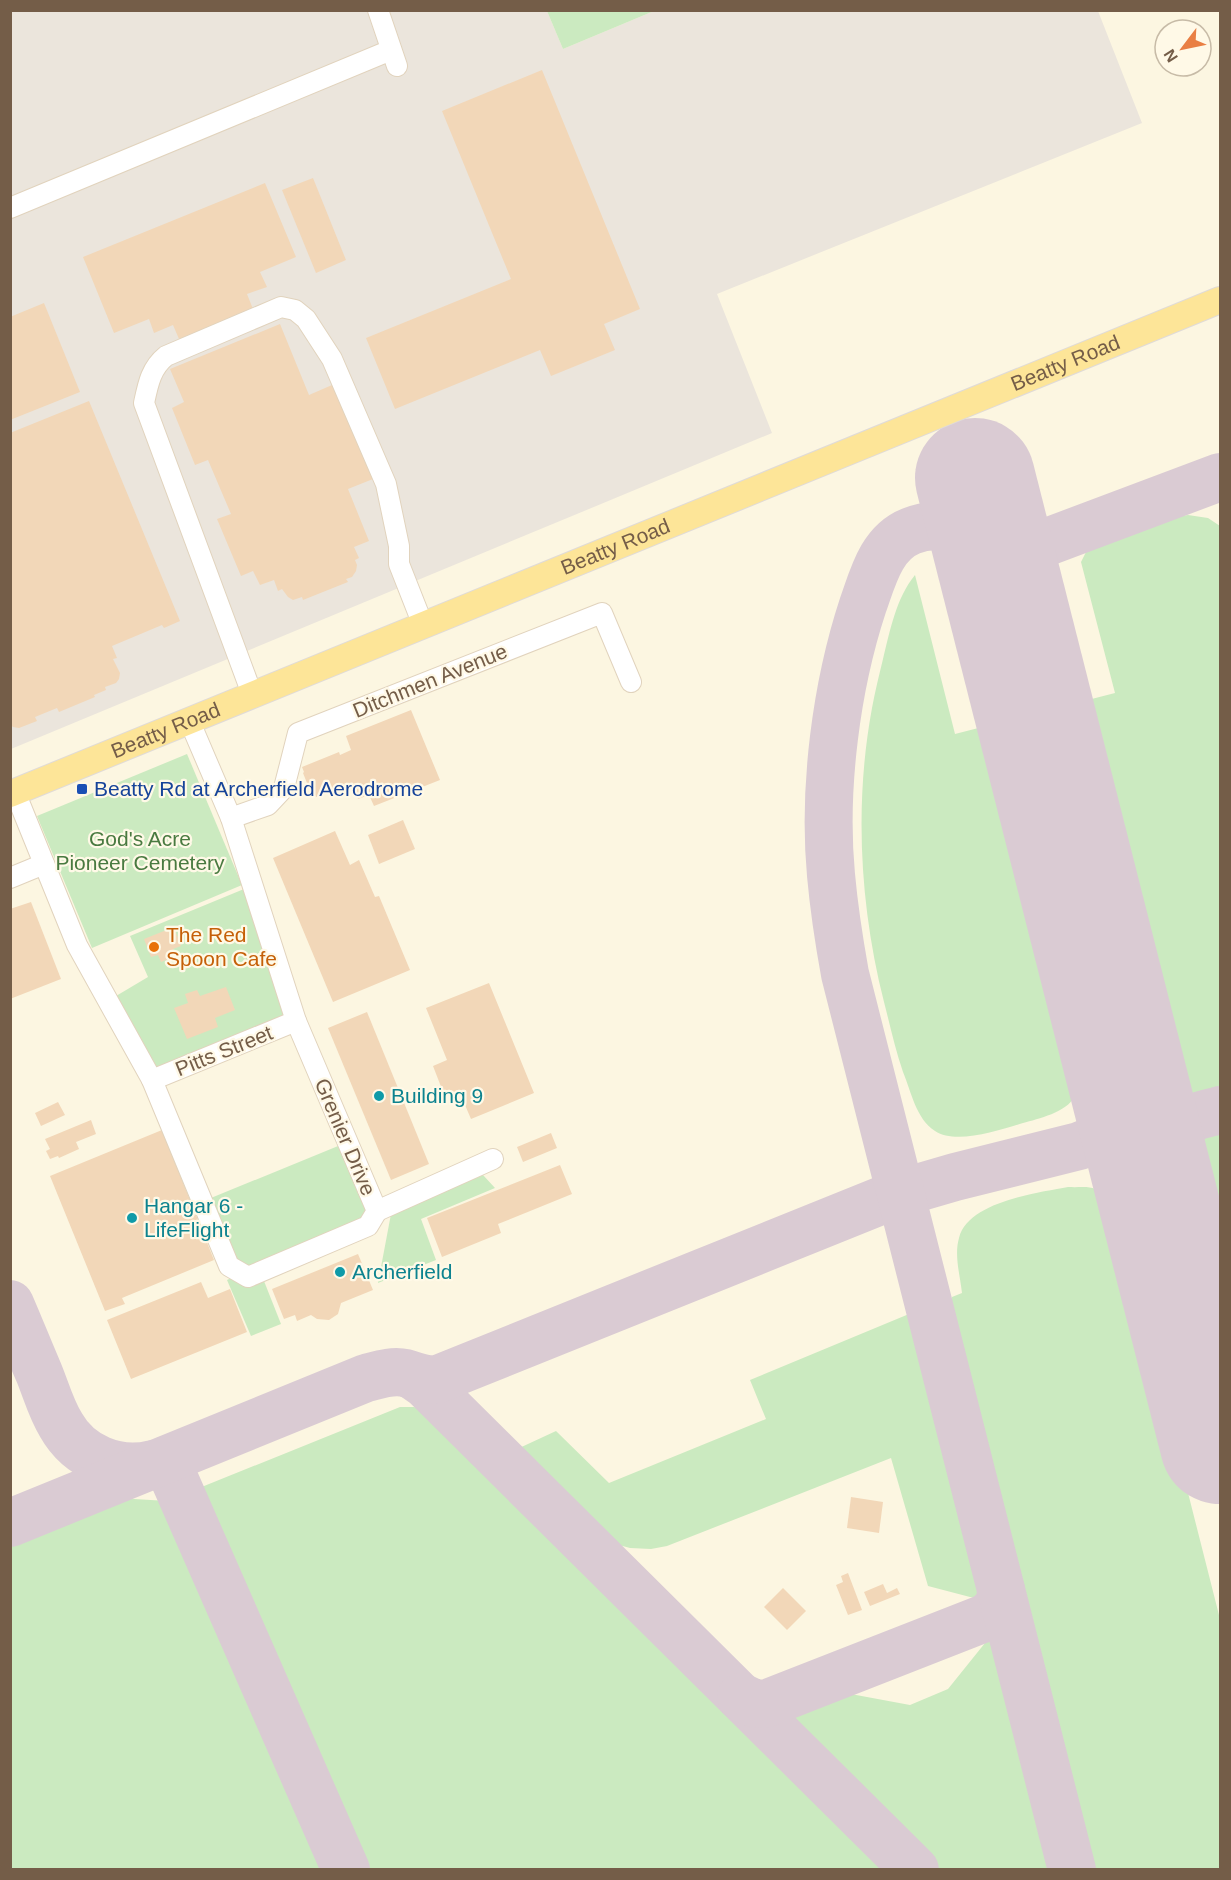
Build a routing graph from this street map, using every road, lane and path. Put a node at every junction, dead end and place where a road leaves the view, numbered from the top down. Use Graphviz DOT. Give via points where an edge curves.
graph roads {
  1 [pos="378,10"];
  2 [pos="10,208"];
  3 [pos="1221,300"];
  4 [pos="423,625"];
  5 [pos="631,682"];
  6 [pos="252,694"];
  7 [pos="189,720"];
  8 [pos="13,793"];
  9 [pos="231,818"];
  10 [pos="44,864"];
  11 [pos="10,878"];
  12 [pos="296,1021"];
  13 [pos="152,1080"];
  14 [pos="493,1159"];
  15 [pos="376,1211"];
  1 -- 2 [label="lane" via="394,58"];
  3 -- 4 [label="main road, Beatty Road"];
  4 -- 6 [label="main road, Beatty Road"];
  4 -- 6 [label="lane" via="399,564 386,484 332,359 306,319 295,310 281,307 166,356 157,363 144,403"];
  5 -- 9 [label="lane, Ditchmen Avenue" via="602,613 298,733 284,788 268,805"];
  6 -- 7 [label="main road, Beatty Road"];
  7 -- 8 [label="main road, Beatty Road"];
  7 -- 9 [label="lane, Grenier Drive"];
  8 -- 10 [label="lane, Grenier Drive"];
  9 -- 12 [label="lane, Grenier Drive"];
  10 -- 11 [label="lane"];
  10 -- 13 [label="lane, Grenier Drive" via="77,945"];
  12 -- 13 [label="lane, Pitts Street"];
  12 -- 15 [label="lane, Grenier Drive"];
  13 -- 15 [label="lane, Grenier Drive" via="229,1266 248,1277 368,1226"];
  14 -- 15 [label="lane"];
}
